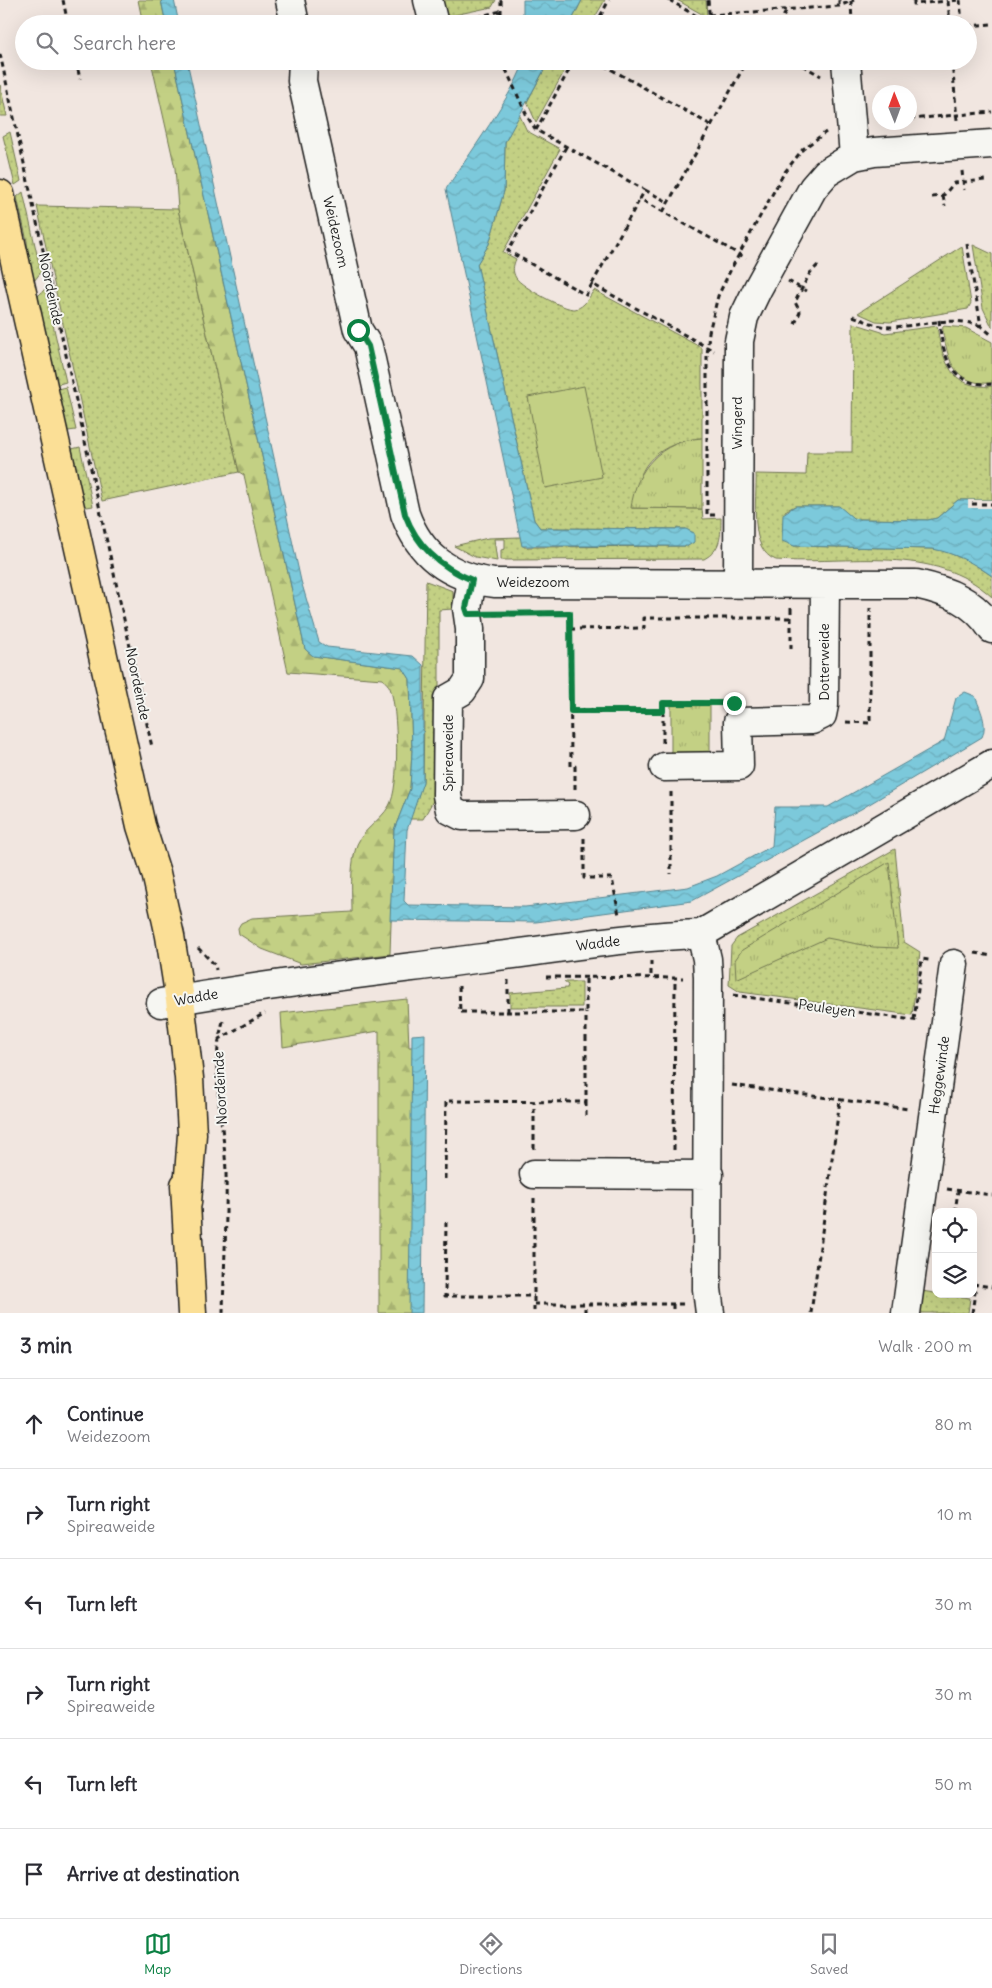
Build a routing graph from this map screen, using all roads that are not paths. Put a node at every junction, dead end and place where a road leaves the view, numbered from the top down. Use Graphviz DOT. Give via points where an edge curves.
graph roads {
  1 [pos="290,0"];
  2 [pos="428,0"];
  3 [pos="293,15"];
  4 [pos="432,15"];
  5 [pos="303,70"];
  6 [pos="847,70"];
  7 [pos="992,144"];
  8 [pos="854,156"];
  9 [pos="0,194"];
  10 [pos="472,580"];
  11 [pos="738,582"];
  12 [pos="825,584"];
  13 [pos="992,629"];
  14 [pos="992,764"];
  15 [pos="664,767"];
  16 [pos="578,815"];
  17 [pos="702,934"];
  18 [pos="954,964"];
  19 [pos="171,1002"];
  20 [pos="534,1174"];
  21 [pos="709,1175"];
  22 [pos="192,1313"];
  23 [pos="710,1313"];
  24 [pos="906,1313"];
  1 -- 3 [label="street"];
  2 -- 4 [label="street"];
  5 -- 10 [label="street, Weidezoom" via="306,100 358,330 368,346 405,514 411,530 441,565"];
  6 -- 8 [label="street"];
  7 -- 8 [label="street, Wingerd"];
  8 -- 11 [label="street, Wingerd" via="826,173 813,188 744,317 737,364"];
  9 -- 19 [label="main road, Noordeinde" via="140,826 144,878"];
  10 -- 11 [label="street, Weidezoom" via="494,583"];
  10 -- 16 [label="street, Spireaweide" via="466,608 470,679 462,692 448,699 447,795 450,810 462,816"];
  11 -- 12 [label="street, Weidezoom"];
  12 -- 13 [label="street, Weidezoom" via="916,584 943,589 965,601 984,617"];
  12 -- 15 [label="street, Dotterweide" via="822,715 812,720 738,722 739,766"];
  14 -- 17 [label="street, Wadde"];
  17 -- 19 [label="street, Wadde" via="651,937 220,992"];
  17 -- 21 [label="street" via="708,959"];
  18 -- 24 [label="street, Heggewinde"];
  19 -- 22 [label="main road, Noordeinde"];
  20 -- 21 [label="street"];
  21 -- 23 [label="street" via="707,1289"];
}
